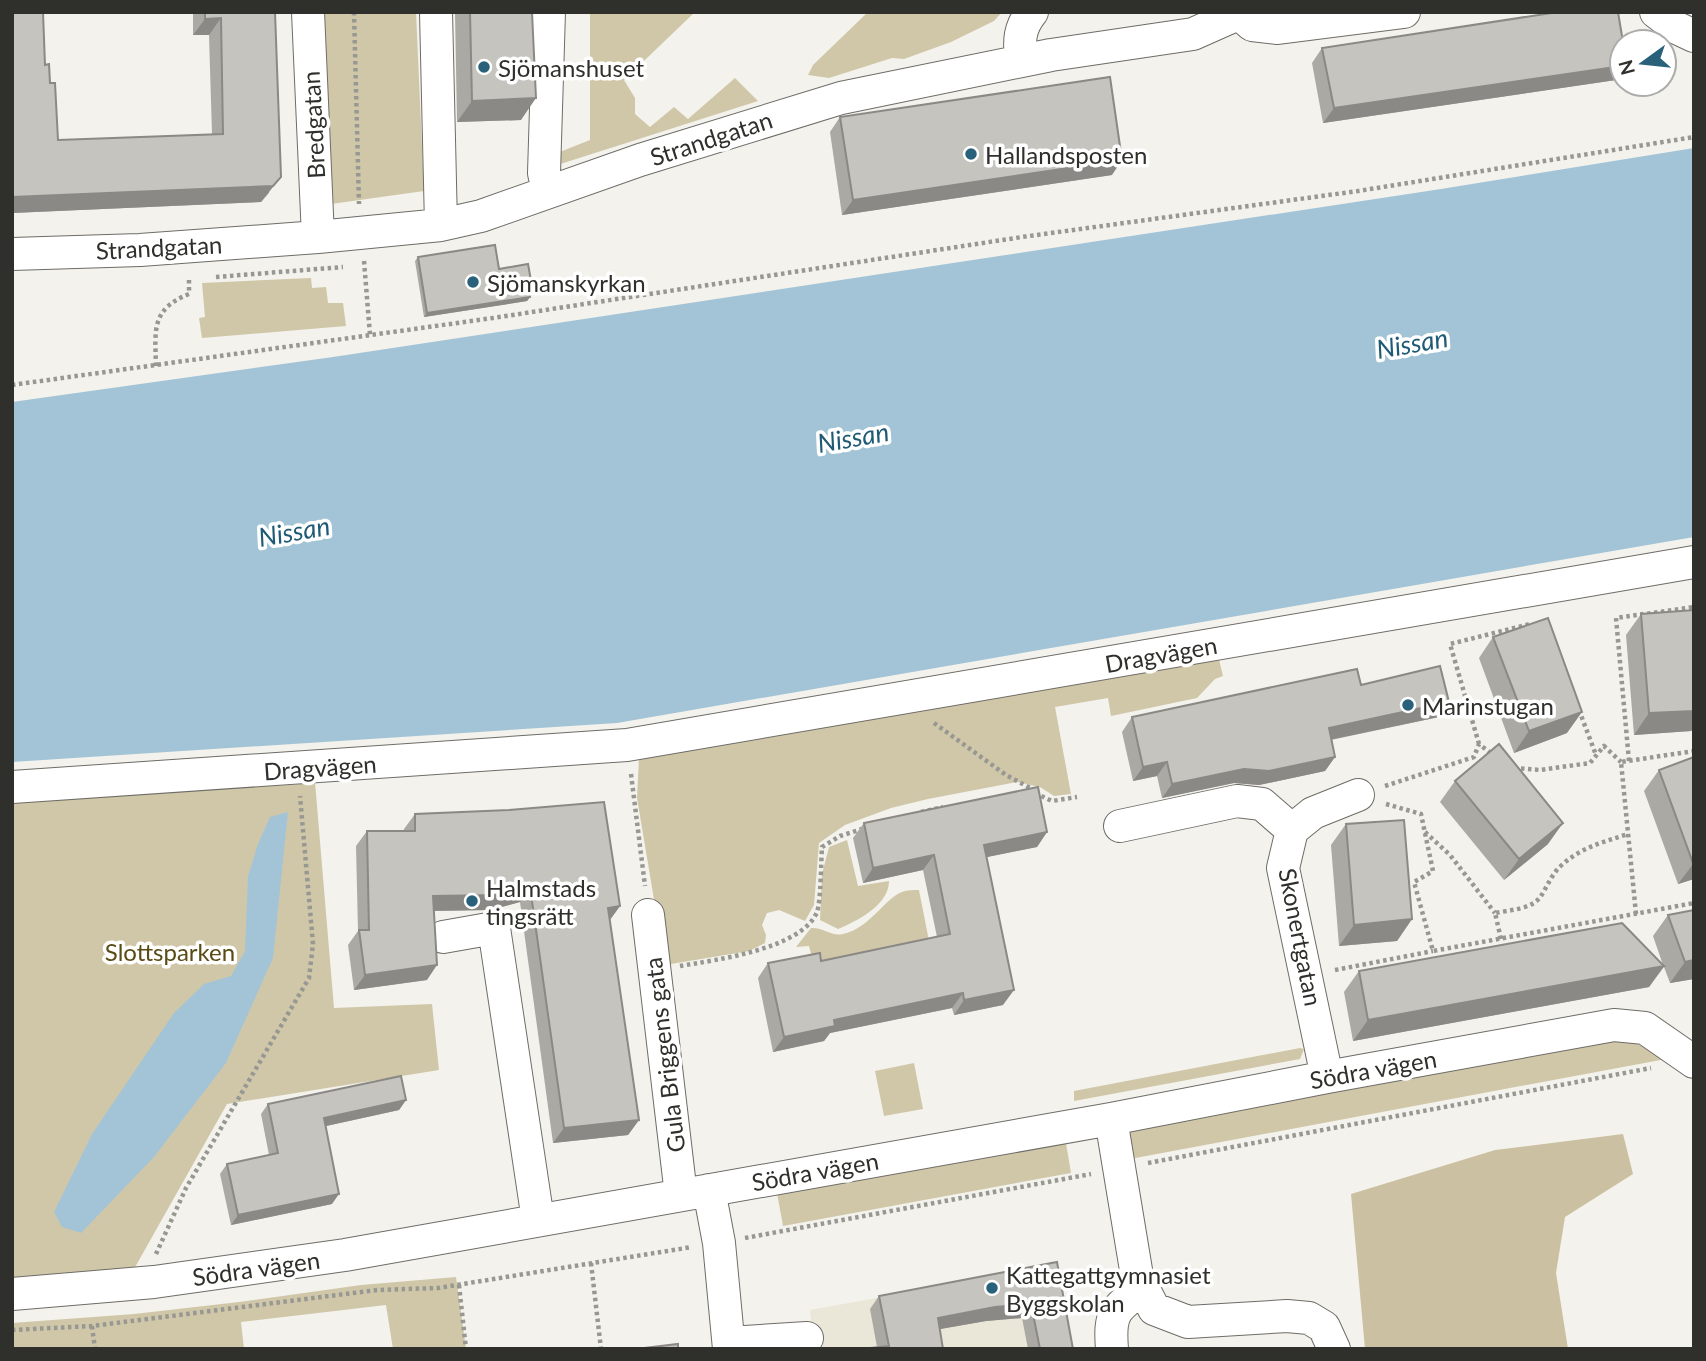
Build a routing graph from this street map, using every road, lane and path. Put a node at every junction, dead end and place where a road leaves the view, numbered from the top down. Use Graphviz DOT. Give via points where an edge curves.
graph roads {
  1 [pos="308,12"];
  2 [pos="354,12"];
  3 [pos="436,12"];
  4 [pos="549,12"];
  5 [pos="1032,12"];
  6 [pos="1404,12"];
  7 [pos="1656,12"];
  8 [pos="1238,13"];
  9 [pos="1694,36"];
  10 [pos="1021,60"];
  11 [pos="1694,137"];
  12 [pos="548,191"];
  13 [pos="441,225"];
  14 [pos="318,237"];
  15 [pos="363,249"];
  16 [pos="12,254"];
  17 [pos="189,278"];
  18 [pos="370,335"];
  19 [pos="156,366"];
  20 [pos="12,385"];
  21 [pos="1694,562"];
  22 [pos="1694,607"];
  23 [pos="1531,624"];
  24 [pos="908,697"];
  25 [pos="1577,706"];
  26 [pos="1479,744"];
  27 [pos="627,745"];
  28 [pos="1694,751"];
  29 [pos="1596,755"];
  30 [pos="1499,760"];
  31 [pos="1629,761"];
  32 [pos="1621,762"];
  33 [pos="1508,768"];
  34 [pos="297,769"];
  35 [pos="12,787"];
  36 [pos="1038,792"];
  37 [pos="1024,794"];
  38 [pos="1358,796"];
  39 [pos="1077,797"];
  40 [pos="946,807"];
  41 [pos="920,812"];
  42 [pos="870,827"];
  43 [pos="1120,827"];
  44 [pos="1292,830"];
  45 [pos="1425,832"];
  46 [pos="1628,834"];
  47 [pos="1694,903"];
  48 [pos="1496,913"];
  49 [pos="1636,914"];
  50 [pos="648,915"];
  51 [pos="443,937"];
  52 [pos="1501,939"];
  53 [pos="1433,951"];
  54 [pos="654,971"];
  55 [pos="1307,975"];
  56 [pos="1694,1062"];
  57 [pos="1659,1066"];
  58 [pos="1327,1077"];
  59 [pos="1111,1119"];
  60 [pos="1121,1168"];
  61 [pos="695,1192"];
  62 [pos="538,1220"];
  63 [pos="719,1243"];
  64 [pos="591,1263"];
  65 [pos="143,1283"];
  66 [pos="459,1285"];
  67 [pos="1143,1288"];
  68 [pos="12,1294"];
  69 [pos="92,1326"];
  70 [pos="12,1330"];
  71 [pos="807,1338"];
  72 [pos="729,1346"];
  73 [pos="95,1349"];
  74 [pos="466,1349"];
  75 [pos="601,1349"];
  76 [pos="1112,1349"];
  77 [pos="1334,1349"];
  1 -- 14 [label="street, Bredgatan"];
  2 -- 15 [label="path"];
  3 -- 13 [label="street"];
  4 -- 12 [label="street" via="544,173"];
  5 -- 10 [label="street" via="1023,23 1019,40"];
  6 -- 8 [label="street, Strandgatan" via="1278,28 1252,25"];
  7 -- 9 [label="street"];
  8 -- 10 [label="street, Strandgatan" via="1193,34"];
  10 -- 12 [label="street, Strandgatan" via="792,111"];
  11 -- 18 [label="path" via="1359,191"];
  12 -- 13 [label="street, Strandgatan" via="481,216"];
  13 -- 15 [label="street, Strandgatan"];
  14 -- 15 [label="street, Strandgatan"];
  14 -- 16 [label="street, Strandgatan"];
  15 -- 18 [label="path"];
  17 -- 19 [label="path" via="189,294 168,304 160,314 155,332"];
  18 -- 19 [label="path"];
  19 -- 20 [label="path"];
  21 -- 24 [label="street, Dragvägen"];
  22 -- 31 [label="path" via="1616,618"];
  23 -- 26 [label="path" via="1450,645"];
  24 -- 27 [label="street, Dragvägen"];
  24 -- 36 [label="path" via="962,744"];
  25 -- 29 [label="path"];
  26 -- 30 [label="path"];
  26 -- 38 [label="path" via="1474,757"];
  27 -- 34 [label="street, Dragvägen"];
  27 -- 50 [label="path"];
  28 -- 31 [label="path"];
  29 -- 32 [label="path" via="1604,746"];
  29 -- 33 [label="path" via="1590,763 1540,770"];
  31 -- 32 [label="path"];
  32 -- 46 [label="path"];
  34 -- 35 [label="street, Dragvägen"];
  34 -- 65 [label="path" via="313,944 309,978 186,1188"];
  36 -- 37 [label="path"];
  36 -- 39 [label="path" via="1052,801"];
  38 -- 44 [label="street" via="1313,813"];
  38 -- 45 [label="path" via="1421,814"];
  40 -- 41 [label="path"];
  42 -- 54 [label="path" via="840,835 822,847 817,912 800,932 748,955"];
  43 -- 44 [label="street" via="1237,801 1262,804"];
  44 -- 55 [label="street, Skonertgatan" via="1283,867"];
  45 -- 48 [label="path" via="1450,855"];
  45 -- 53 [label="path" via="1433,870 1414,882"];
  46 -- 48 [label="path" via="1584,848 1548,881 1540,899"];
  46 -- 49 [label="path"];
  47 -- 49 [label="path"];
  48 -- 52 [label="path"];
  49 -- 52 [label="path"];
  50 -- 54 [label="street, Gula Briggens gata"];
  51 -- 62 [label="street" via="494,928"];
  52 -- 53 [label="path"];
  53 -- 55 [label="path"];
  54 -- 61 [label="street, Gula Briggens gata"];
  55 -- 58 [label="street, Skonertgatan"];
  56 -- 58 [label="street, Södra vägen" via="1645,1028 1628,1024"];
  57 -- 60 [label="path"];
  58 -- 59 [label="street, Södra vägen"];
  59 -- 60 [label="street"];
  59 -- 61 [label="street, Södra vägen"];
  60 -- 63 [label="path"];
  60 -- 67 [label="street" via="1137,1276"];
  61 -- 62 [label="street, Södra vägen"];
  61 -- 63 [label="street, Gula Briggens gata"];
  62 -- 65 [label="street, Södra vägen" via="345,1255"];
  63 -- 64 [label="path"];
  63 -- 72 [label="street, Gula Briggens gata"];
  64 -- 66 [label="path"];
  64 -- 75 [label="path"];
  65 -- 68 [label="street, Södra vägen"];
  66 -- 69 [label="path" via="351,1292"];
  66 -- 74 [label="path"];
  67 -- 76 [label="street" via="1117,1307 1110,1328"];
  67 -- 77 [label="street" via="1154,1310 1188,1322 1310,1318 1324,1327"];
  69 -- 70 [label="path"];
  69 -- 73 [label="path"];
  71 -- 72 [label="street"];
}
